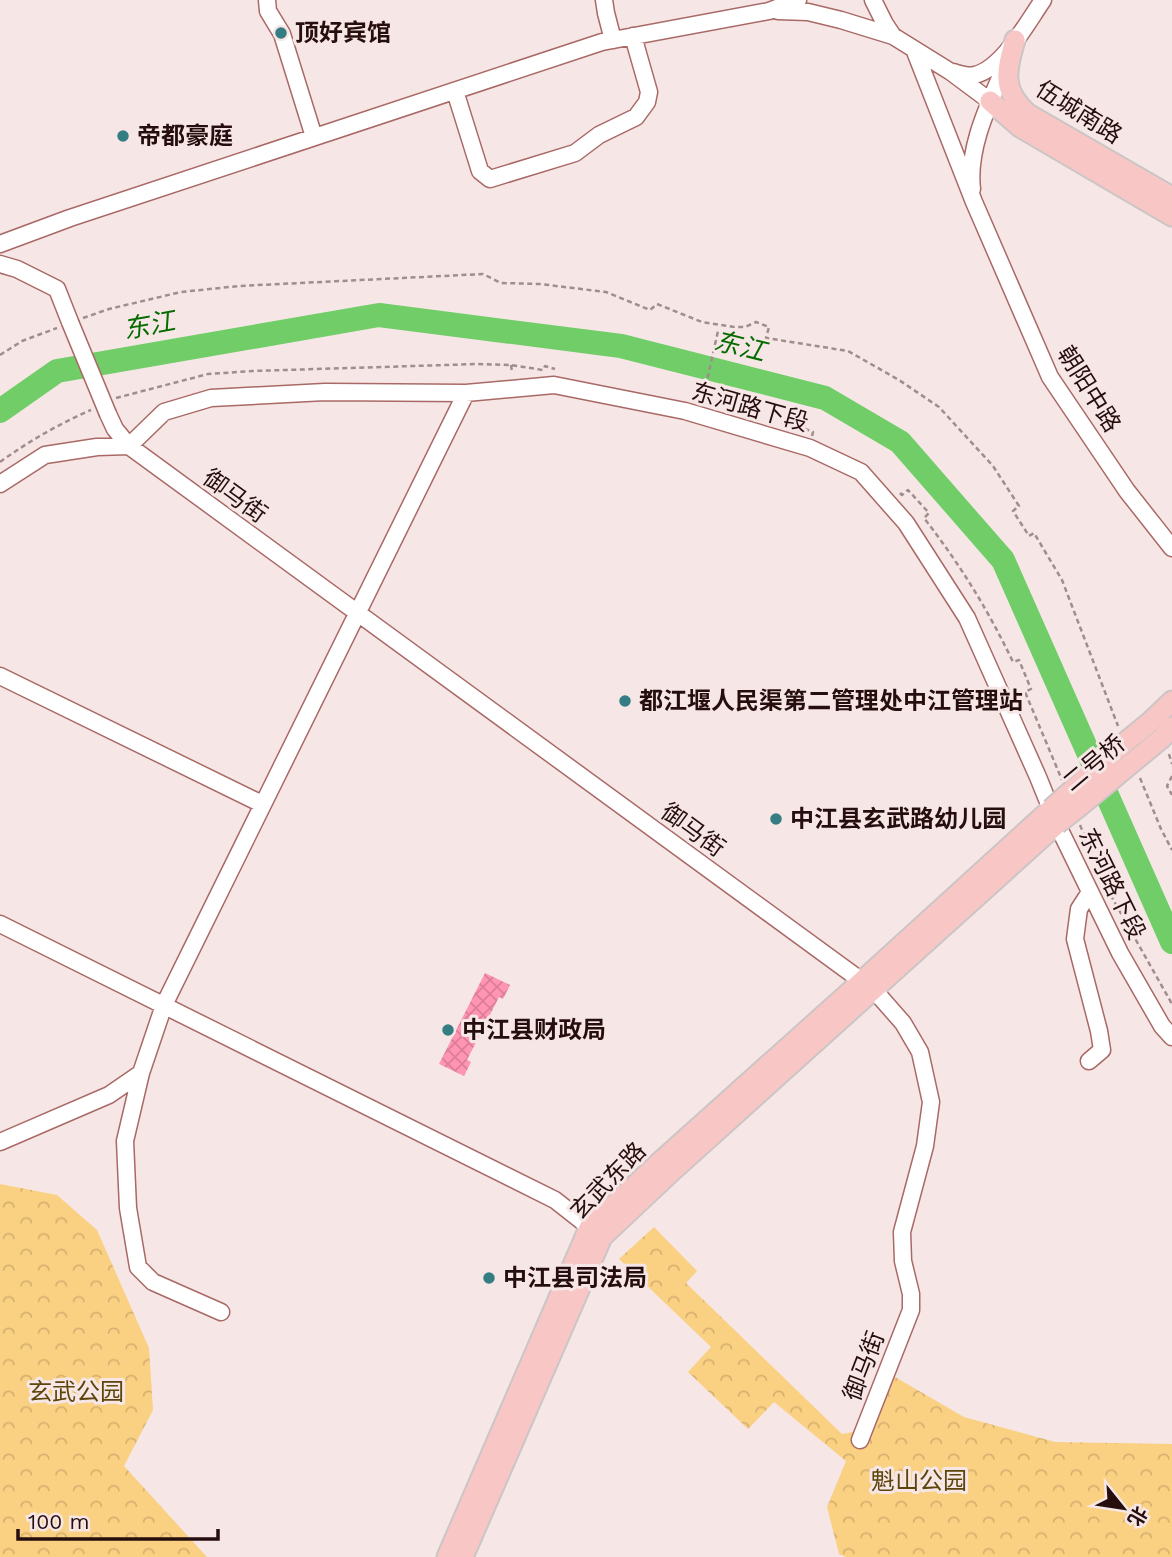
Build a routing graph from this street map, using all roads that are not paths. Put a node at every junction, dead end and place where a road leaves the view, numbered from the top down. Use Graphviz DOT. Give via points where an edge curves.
graph roads {
  1 [pos="267,0"];
  2 [pos="604,0"];
  3 [pos="798,0"];
  4 [pos="873,0"];
  5 [pos="1043,0"];
  6 [pos="769,11"];
  7 [pos="633,36"];
  8 [pos="894,36"];
  9 [pos="613,40"];
  10 [pos="1015,40"];
  11 [pos="914,49"];
  12 [pos="951,72"];
  13 [pos="456,91"];
  14 [pos="990,101"];
  15 [pos="314,137"];
  16 [pos="1172,197"];
  17 [pos="974,202"];
  18 [pos="1172,216"];
  19 [pos="0,244"];
  20 [pos="0,264"];
  21 [pos="466,393"];
  22 [pos="129,446"];
  23 [pos="0,484"];
  24 [pos="1172,548"];
  25 [pos="357,612"];
  26 [pos="0,676"];
  27 [pos="1172,701"];
  28 [pos="1161,730"];
  29 [pos="262,804"];
  30 [pos="1054,817"];
  31 [pos="1090,892"];
  32 [pos="0,925"];
  33 [pos="868,985"];
  34 [pos="164,1005"];
  35 [pos="1172,1038"];
  36 [pos="1089,1061"];
  37 [pos="141,1073"];
  38 [pos="0,1142"];
  39 [pos="596,1233"];
  40 [pos="222,1312"];
  41 [pos="860,1440"];
  42 [pos="447,1557"];
  43 [pos="463,1557"];
  1 -- 15 [label="street"];
  2 -- 9 [label="street"];
  3 -- 6 [label="street"];
  4 -- 8 [label="street"];
  5 -- 10 [label="street"];
  6 -- 7 [label="street"];
  6 -- 8 [label="street" via="808,12"];
  7 -- 9 [label="street"];
  7 -- 13 [label="street" via="649,92 636,117 575,153 502,176 490,179 480,172"];
  8 -- 11 [label="street"];
  9 -- 13 [label="street"];
  10 -- 12 [label="street" via="986,71 965,76"];
  10 -- 14 [label="street"];
  10 -- 16 [label="main road, 伍城南路" via="1007,75 1018,105"];
  11 -- 12 [label="street"];
  11 -- 17 [label="street, 朝阳中路"];
  12 -- 14 [label="street"];
  13 -- 15 [label="street"];
  14 -- 17 [label="street" via="975,149"];
  14 -- 18 [label="main road, 伍城南路" via="1020,127"];
  15 -- 19 [label="street"];
  17 -- 24 [label="street, 朝阳中路" via="1049,377"];
  20 -- 22 [label="street, 御马街, bridge" via="57,289 100,411"];
  21 -- 22 [label="street, 东河路下段" via="325,392 211,398 164,412"];
  21 -- 25 [label="street"];
  21 -- 30 [label="street, 东河路下段" via="554,385 685,411 810,448 861,472 906,523 967,618"];
  22 -- 23 [label="street" via="46,455"];
  22 -- 25 [label="street, 御马街"];
  25 -- 29 [label="street"];
  25 -- 33 [label="street, 御马街"];
  26 -- 29 [label="street"];
  27 -- 28 [label="main road, 二号桥"];
  28 -- 30 [label="main road, 二号桥, bridge" via="1080,807"];
  29 -- 34 [label="street"];
  30 -- 31 [label="street, 东河路下段"];
  30 -- 33 [label="main road, 二号桥"];
  31 -- 35 [label="street, 东河路下段" via="1120,953"];
  31 -- 36 [label="street" via="1079,909 1075,939 1100,1031 1102,1050"];
  32 -- 34 [label="street"];
  33 -- 39 [label="main road, 玄武东路" via="660,1162"];
  33 -- 41 [label="street, 御马街" via="903,1023 920,1052 931,1102 925,1146 902,1232 911,1310"];
  34 -- 37 [label="street"];
  34 -- 39 [label="street" via="555,1200"];
  37 -- 38 [label="street" via="109,1095"];
  37 -- 40 [label="street" via="125,1141 128,1208 138,1267 153,1282"];
  39 -- 42 [label="main road, 玄武东路"];
  39 -- 43 [label="main road, 玄武东路"];
}
